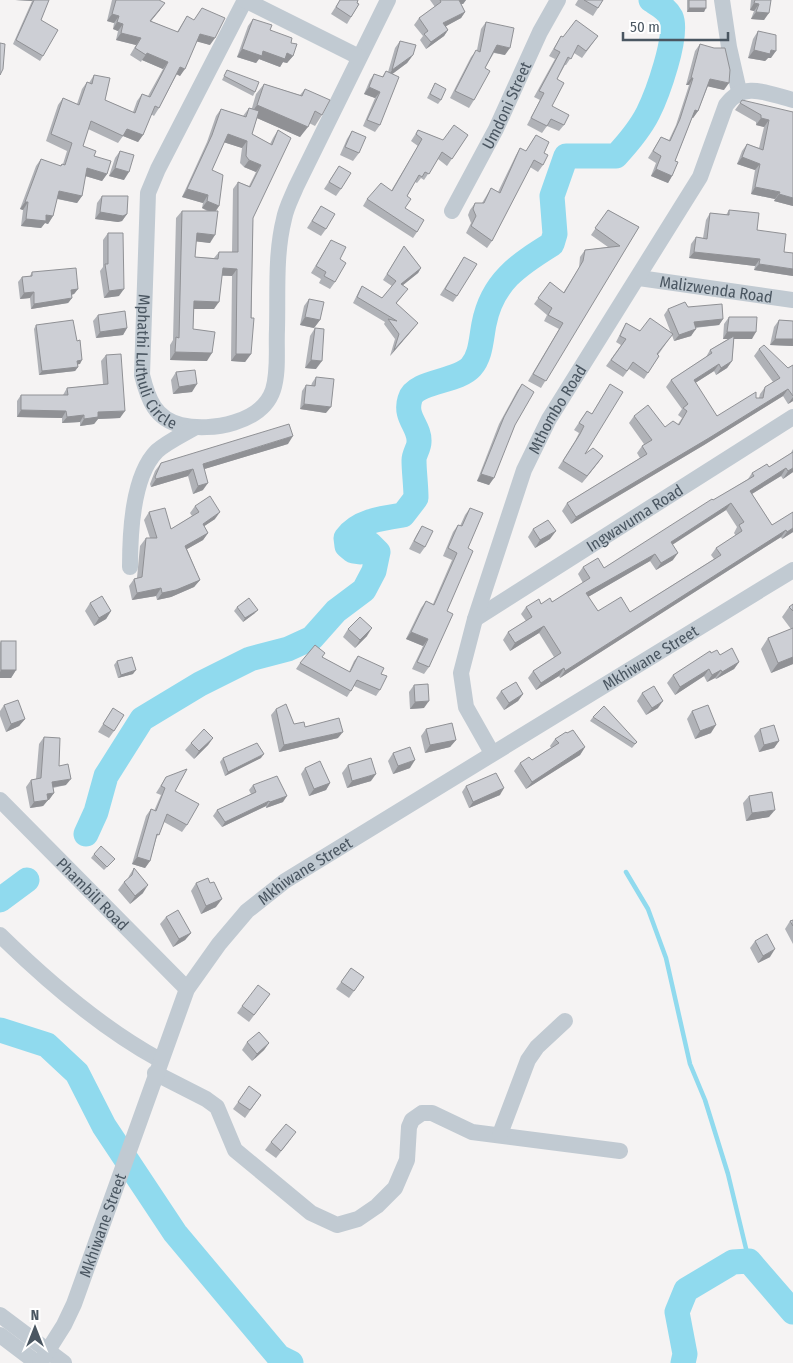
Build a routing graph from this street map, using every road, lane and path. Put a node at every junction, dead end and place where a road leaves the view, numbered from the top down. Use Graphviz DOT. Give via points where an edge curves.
graph roads {
  1 [pos="245,0"];
  2 [pos="388,0"];
  3 [pos="558,0"];
  4 [pos="722,0"];
  5 [pos="359,58"];
  6 [pos="739,91"];
  7 [pos="793,100"];
  8 [pos="452,211"];
  9 [pos="639,278"];
  10 [pos="793,300"];
  11 [pos="793,417"];
  12 [pos="194,428"];
  13 [pos="130,567"];
  14 [pos="793,570"];
  15 [pos="475,619"];
  16 [pos="492,753"];
  17 [pos="0,800"];
  18 [pos="0,935"];
  19 [pos="186,989"];
  20 [pos="565,1021"];
  21 [pos="155,1074"];
  22 [pos="500,1134"];
  23 [pos="620,1151"];
  24 [pos="0,1315"];
  25 [pos="0,1335"];
  26 [pos="41,1359"];
  27 [pos="64,1363"];
  1 -- 5 [label="street"];
  1 -- 12 [label="street, Mphathi Luthuli Circle" via="148,193 142,375 149,402 169,422"];
  2 -- 5 [label="street, Mphathi Luthuli Circle"];
  3 -- 8 [label="street, Umdoni Street" via="496,129"];
  4 -- 6 [label="street"];
  5 -- 12 [label="street, Mphathi Luthuli Circle" via="284,218 279,249 276,370 272,391 261,408 242,419 220,426"];
  6 -- 7 [label="street" via="750,90"];
  6 -- 9 [label="street, Mthombo Road" via="726,104 700,177"];
  9 -- 10 [label="street, Malizwenda Road"];
  9 -- 15 [label="street, Mthombo Road" via="533,447"];
  11 -- 15 [label="street, Ingwavuma Road"];
  12 -- 13 [label="street" via="158,450 149,463 134,509"];
  14 -- 16 [label="street, Mkhiwane Street"];
  15 -- 16 [label="street, Mthombo Road" via="461,673 466,708"];
  16 -- 19 [label="street, Mkhiwane Street" via="285,881 248,911 218,944"];
  17 -- 19 [label="street, Phambili Road"];
  18 -- 21 [label="street" via="35,969 128,1043"];
  19 -- 21 [label="street, Mkhiwane Street"];
  20 -- 22 [label="street" via="528,1060"];
  21 -- 22 [label="street" via="217,1107 231,1143 245,1160 311,1214 337,1225 358,1219 395,1188 407,1160 409,1127 412,1120 422,1113 432,1114 472,1132"];
  21 -- 26 [label="street, Mkhiwane Street" via="74,1304"];
  22 -- 23 [label="street"];
  24 -- 26 [label="street"];
  25 -- 26 [label="street"];
  26 -- 27 [label="street"];
}
